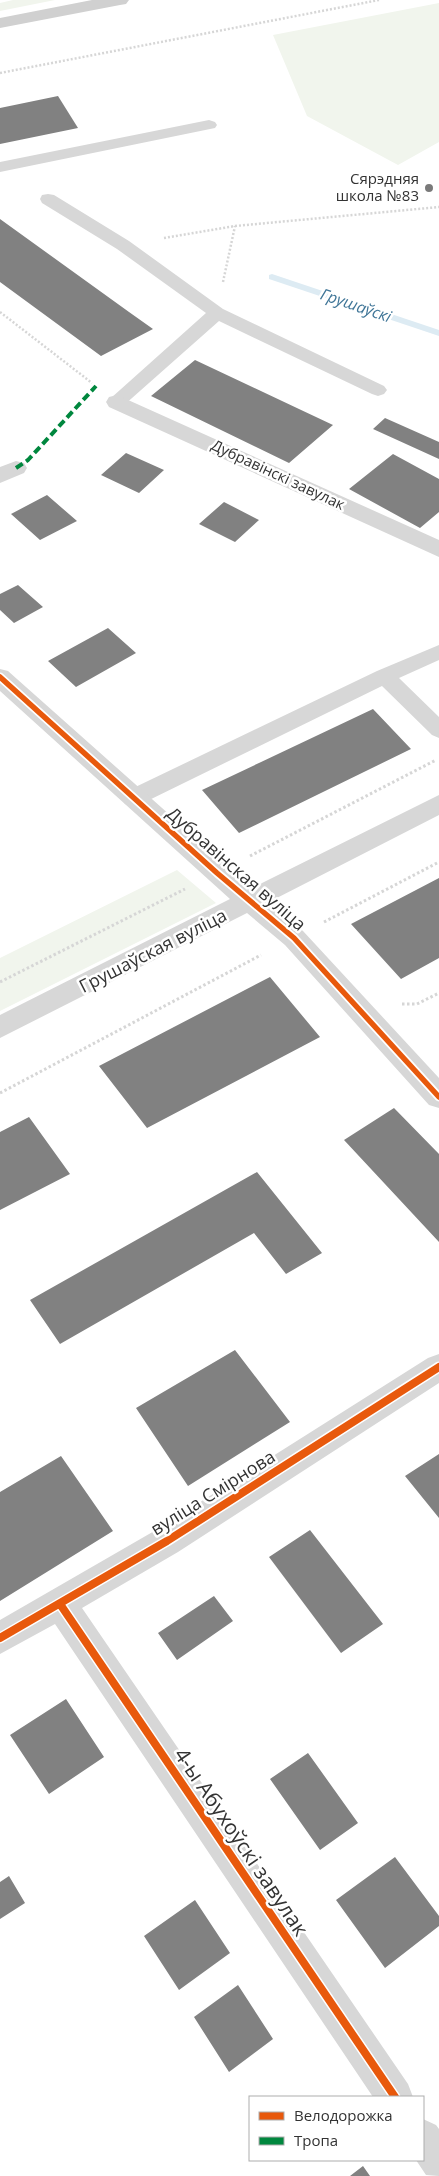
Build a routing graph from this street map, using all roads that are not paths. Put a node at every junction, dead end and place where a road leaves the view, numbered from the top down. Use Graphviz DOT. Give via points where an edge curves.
graph roads {
  1 [pos="120,0"];
  2 [pos="0,23"];
  3 [pos="209,125"];
  4 [pos="0,167"];
  5 [pos="48,199"];
  6 [pos="217,312"];
  7 [pos="378,390"];
  8 [pos="117,402"];
  9 [pos="439,549"];
  10 [pos="439,652"];
  11 [pos="384,676"];
  12 [pos="0,677"];
  13 [pos="439,730"];
  14 [pos="133,798"];
  15 [pos="439,804"];
  16 [pos="251,901"];
  17 [pos="0,1027"];
  18 [pos="439,1097"];
  19 [pos="439,1367"];
  20 [pos="60,1604"];
  21 [pos="0,1638"];
  22 [pos="394,2096"];
  23 [pos="424,2140"];
  24 [pos="439,2162"];
  1 -- 2 [label="main road"];
  3 -- 4 [label="lane"];
  5 -- 6 [label="lane" via="123,245"];
  6 -- 7 [label="lane"];
  6 -- 8 [label="lane"];
  8 -- 9 [label="street, Дубравінскі завулак"];
  10 -- 11 [label="lane"];
  11 -- 13 [label="lane"];
  11 -- 14 [label="lane"];
  12 -- 14 [label="street, Дубравінская вуліца"];
  14 -- 16 [label="street, Дубравінская вуліца"];
  15 -- 16 [label="street, Грушаўская вуліца"];
  16 -- 17 [label="street, Грушаўская вуліца"];
  16 -- 18 [label="street, Дубравінская вуліца" via="294,938"];
  19 -- 20 [label="street, вуліца Смірнова" via="167,1541"];
  20 -- 21 [label="street, вуліца Смірнова"];
  20 -- 22 [label="street, 4-ы Абухоўскі завулак"];
  23 -- 24 [label="street"];
}
